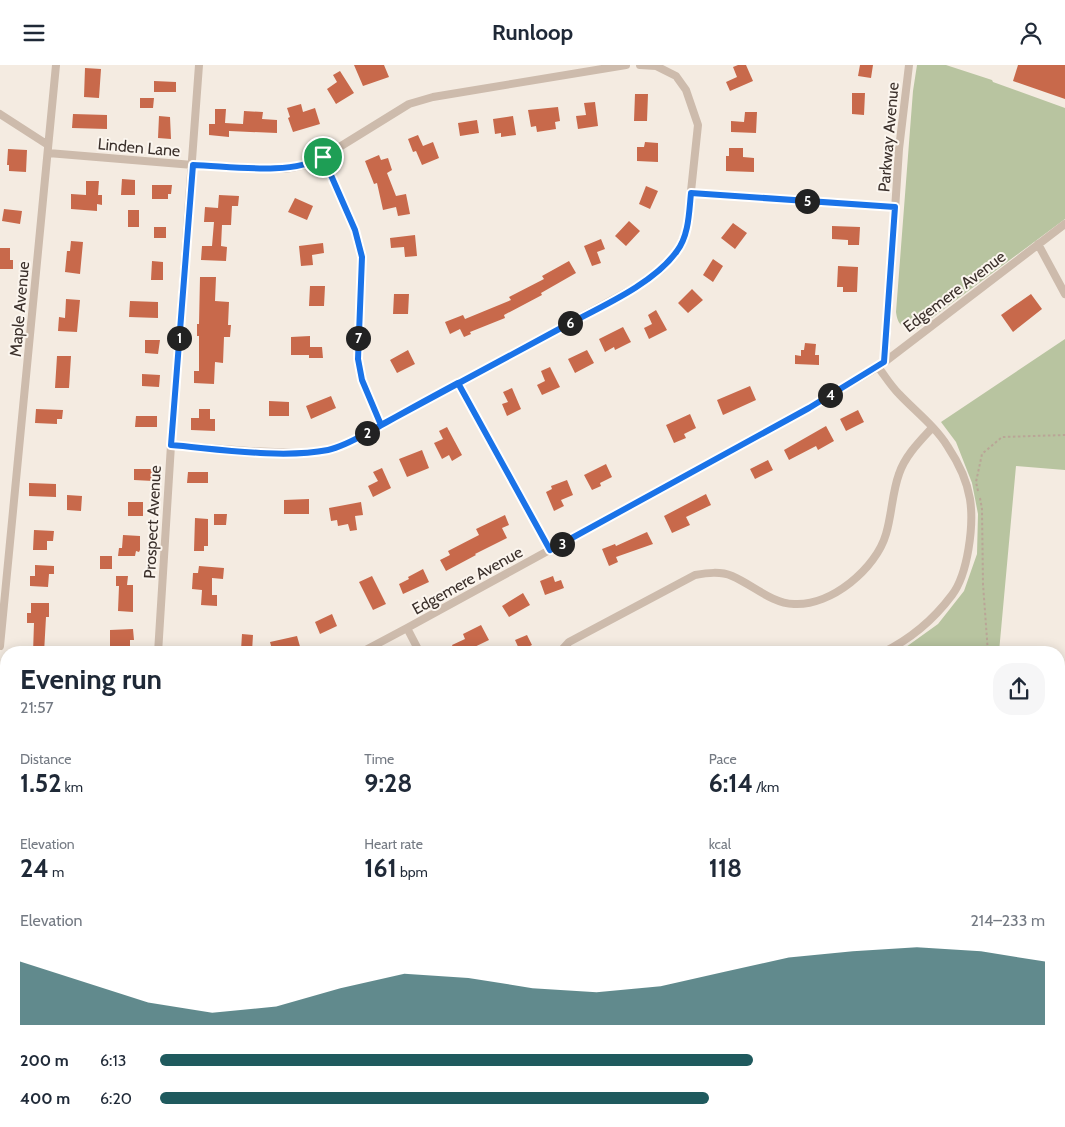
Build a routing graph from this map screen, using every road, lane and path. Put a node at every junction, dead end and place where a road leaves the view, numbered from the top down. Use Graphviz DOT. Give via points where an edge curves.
graph roads {
  1 [pos="56,65"];
  2 [pos="199,65"];
  3 [pos="626,65"];
  4 [pos="640,65"];
  5 [pos="909,65"];
  6 [pos="0,114"];
  7 [pos="48,149"];
  8 [pos="323,157"];
  9 [pos="193,165"];
  10 [pos="691,193"];
  11 [pos="895,207"];
  12 [pos="1065,224"];
  13 [pos="1038,244"];
  14 [pos="1065,294"];
  15 [pos="881,364"];
  16 [pos="458,383"];
  17 [pos="381,425"];
  18 [pos="932,428"];
  19 [pos="1065,435"];
  20 [pos="171,445"];
  21 [pos="550,550"];
  22 [pos="0,554"];
  23 [pos="9,555"];
  24 [pos="407,628"];
  25 [pos="0,646"];
  26 [pos="158,646"];
  27 [pos="373,646"];
  28 [pos="416,646"];
  29 [pos="565,646"];
  30 [pos="897,646"];
  31 [pos="987,646"];
  1 -- 7 [label="street, Maple Avenue"];
  2 -- 9 [label="street, Prospect Avenue"];
  3 -- 8 [label="street, Linden Lane" via="433,97 409,104"];
  4 -- 10 [label="street" via="656,66 676,76 686,90 698,125"];
  5 -- 11 [label="street, Parkway Avenue"];
  6 -- 7 [label="street"];
  7 -- 9 [label="street, Linden Lane"];
  7 -- 23 [label="street, Maple Avenue"];
  8 -- 9 [label="street, Linden Lane" via="285,169"];
  8 -- 17 [label="street" via="355,230 362,257 358,359 362,380"];
  9 -- 20 [label="street, Prospect Avenue"];
  10 -- 11 [label="street"];
  10 -- 16 [label="street" via="686,229 678,250 661,270"];
  11 -- 15 [label="street, Parkway Avenue"];
  12 -- 13 [label="street, Edgemere Avenue"];
  13 -- 14 [label="street"];
  13 -- 15 [label="street, Edgemere Avenue"];
  15 -- 18 [label="street" via="897,392"];
  15 -- 21 [label="street, Edgemere Avenue" via="809,408"];
  16 -- 17 [label="street"];
  16 -- 21 [label="street"];
  17 -- 20 [label="street" via="330,450 302,453"];
  18 -- 29 [label="street" via="911,451 899,473 886,535 876,556 838,592 818,601 794,604 773,599 731,576 712,572 695,575"];
  18 -- 30 [label="street" via="947,445 960,468 970,499 968,558 953,593 926,623"];
  19 -- 31 [label="path" via="1002,437 982,454 976,481 982,509"];
  20 -- 26 [label="street, Prospect Avenue"];
  21 -- 24 [label="street, Edgemere Avenue"];
  22 -- 23 [label="street"];
  23 -- 25 [label="street, Maple Avenue"];
  24 -- 27 [label="street, Edgemere Avenue"];
  24 -- 28 [label="street"];
}
